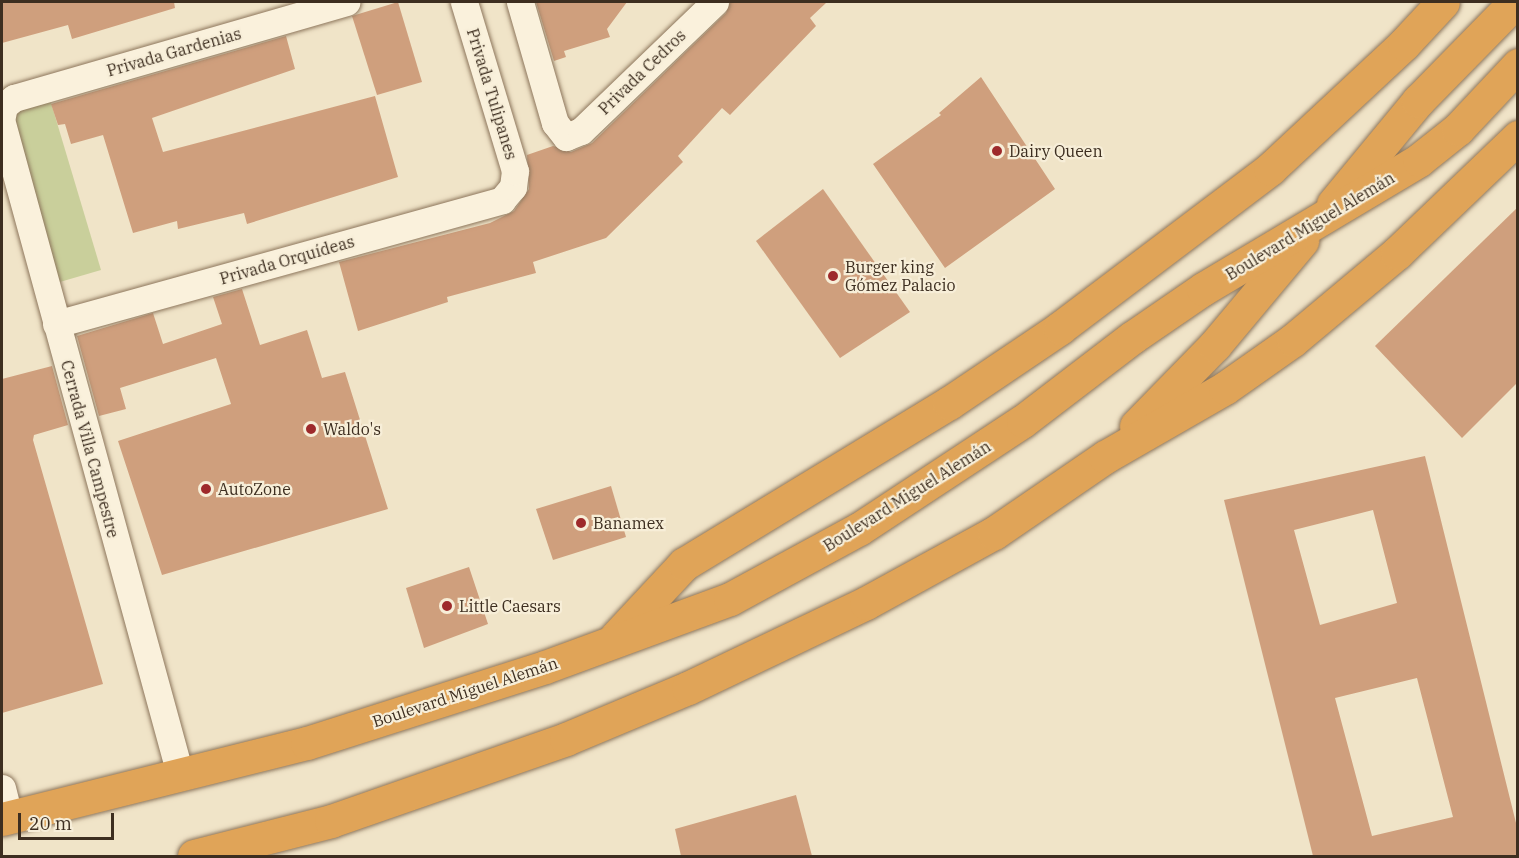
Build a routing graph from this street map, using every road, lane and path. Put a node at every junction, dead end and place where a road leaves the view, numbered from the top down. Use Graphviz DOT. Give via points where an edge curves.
graph roads {
  1 [pos="346,2"];
  2 [pos="464,2"];
  3 [pos="520,2"];
  4 [pos="715,2"];
  5 [pos="1443,2"];
  6 [pos="1515,2"];
  7 [pos="1518,64"];
  8 [pos="2,115"];
  9 [pos="1518,137"];
  10 [pos="513,187"];
  11 [pos="1315,225"];
  12 [pos="57,324"];
  13 [pos="1105,457"];
  14 [pos="613,641"];
  15 [pos="180,774"];
  16 [pos="3,812"];
  17 [pos="194,856"];
  1 -- 8 [label="street, Privada Gardenias" via="14,98"];
  2 -- 10 [label="street, Privada Tulipanes" via="515,171"];
  3 -- 4 [label="street, Privada Cedros" via="555,123 566,137 581,131"];
  5 -- 14 [label="highway" via="1404,44 1270,169 1060,328 949,403 684,564"];
  6 -- 11 [label="highway" via="1418,101"];
  7 -- 11 [label="highway, Boulevard Miguel Alemán" via="1458,129 1419,160"];
  8 -- 12 [label="street, Cerrada Villa Campestre"];
  9 -- 13 [label="highway" via="1397,253 1293,340 1225,388"];
  10 -- 12 [label="street, Privada Orquídeas" via="502,200"];
  11 -- 13 [label="highway" via="1215,345"];
  11 -- 14 [label="highway, Boulevard Miguel Alemán" via="1203,289 1023,421 859,529 730,599"];
  12 -- 15 [label="street, Cerrada Villa Campestre"];
  13 -- 17 [label="highway" via="976,543 806,634 688,688 449,783 332,821"];
  14 -- 15 [label="highway, Boulevard Miguel Alemán" via="307,742"];
  15 -- 16 [label="highway, Boulevard Miguel Alemán"];
}
